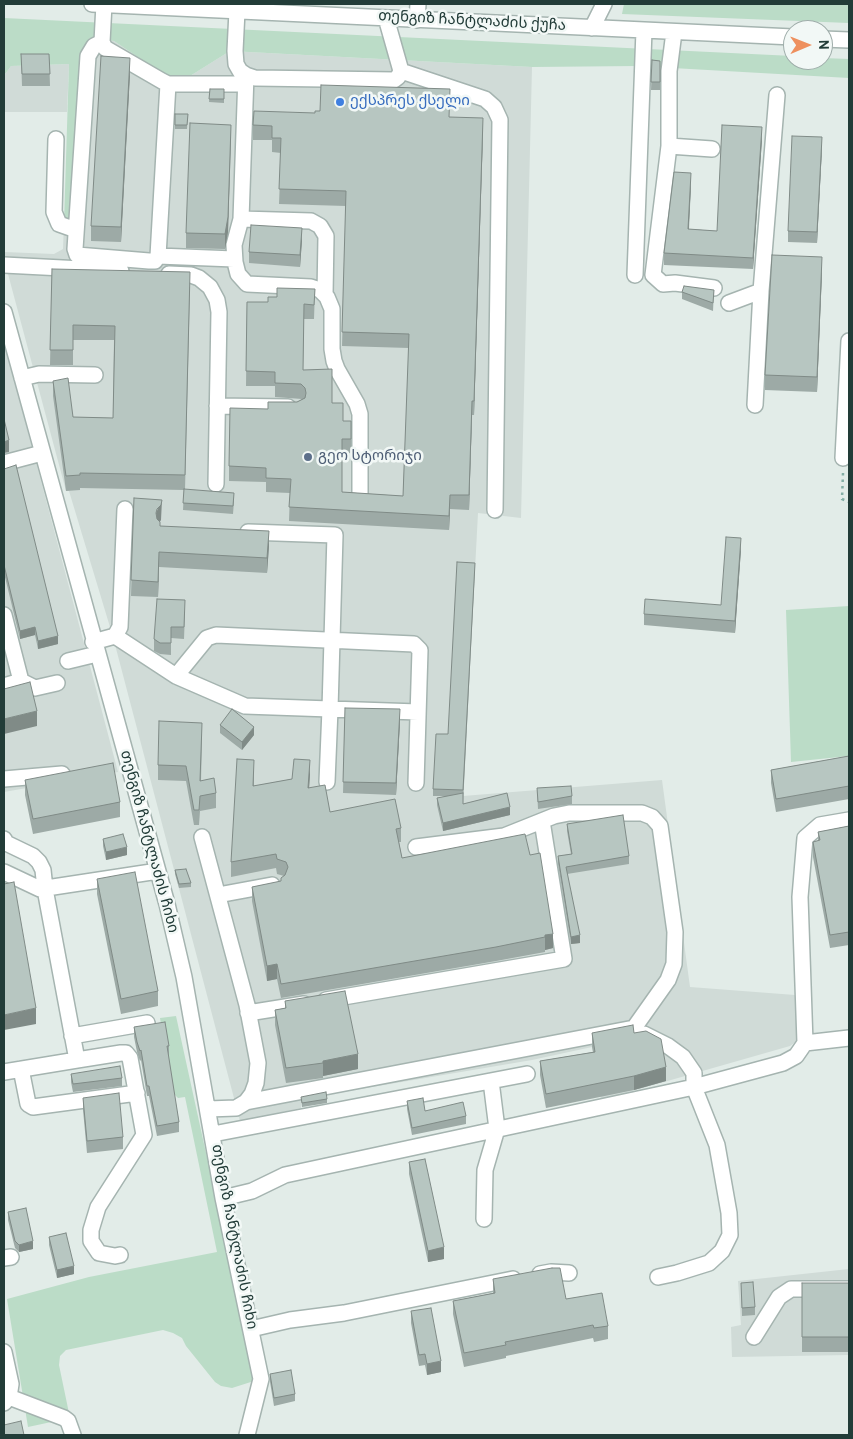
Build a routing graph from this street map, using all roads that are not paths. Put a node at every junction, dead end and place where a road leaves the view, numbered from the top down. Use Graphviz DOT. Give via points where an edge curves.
graph roads {
  1 [pos="92,4"];
  2 [pos="104,4"];
  3 [pos="418,4"];
  4 [pos="593,4"];
  5 [pos="604,4"];
  6 [pos="143,5"];
  7 [pos="237,11"];
  8 [pos="386,18"];
  9 [pos="417,20"];
  10 [pos="592,28"];
  11 [pos="644,30"];
  12 [pos="674,32"];
  13 [pos="783,37"];
  14 [pos="833,39"];
  15 [pos="849,40"];
  16 [pos="102,42"];
  17 [pos="401,71"];
  18 [pos="245,80"];
  19 [pos="168,84"];
  20 [pos="777,95"];
  21 [pos="56,138"];
  22 [pos="669,146"];
  23 [pos="712,149"];
  24 [pos="241,219"];
  25 [pos="76,230"];
  26 [pos="158,256"];
  27 [pos="234,259"];
  28 [pos="4,265"];
  29 [pos="635,274"];
  30 [pos="714,288"];
  31 [pos="761,291"];
  32 [pos="325,295"];
  33 [pos="729,303"];
  34 [pos="4,312"];
  35 [pos="849,341"];
  36 [pos="95,375"];
  37 [pos="22,378"];
  38 [pos="755,405"];
  39 [pos="217,406"];
  40 [pos="297,407"];
  41 [pos="42,453"];
  42 [pos="843,458"];
  43 [pos="4,463"];
  44 [pos="216,484"];
  45 [pos="360,495"];
  46 [pos="125,510"];
  47 [pos="495,510"];
  48 [pos="231,532"];
  49 [pos="4,615"];
  50 [pos="115,636"];
  51 [pos="332,639"];
  52 [pos="95,648"];
  53 [pos="9,653"];
  54 [pos="68,661"];
  55 [pos="176,676"];
  56 [pos="21,682"];
  57 [pos="56,683"];
  58 [pos="4,686"];
  59 [pos="330,709"];
  60 [pos="418,712"];
  61 [pos="74,773"];
  62 [pos="4,779"];
  63 [pos="327,782"];
  64 [pos="416,784"];
  65 [pos="849,820"];
  66 [pos="542,821"];
  67 [pos="202,837"];
  68 [pos="4,839"];
  69 [pos="416,847"];
  70 [pos="158,871"];
  71 [pos="4,872"];
  72 [pos="279,883"];
  73 [pos="45,889"];
  74 [pos="218,894"];
  75 [pos="248,1013"];
  76 [pos="147,1023"];
  77 [pos="634,1028"];
  78 [pos="72,1036"];
  79 [pos="849,1038"];
  80 [pos="805,1043"];
  81 [pos="77,1060"];
  82 [pos="21,1069"];
  83 [pos="4,1072"];
  84 [pos="527,1074"];
  85 [pos="491,1081"];
  86 [pos="694,1087"];
  87 [pos="137,1092"];
  88 [pos="246,1102"];
  89 [pos="208,1109"];
  90 [pos="498,1129"];
  91 [pos="213,1134"];
  92 [pos="223,1198"];
  93 [pos="484,1219"];
  94 [pos="120,1254"];
  95 [pos="569,1273"];
  96 [pos="658,1277"];
  97 [pos="849,1289"];
  98 [pos="251,1328"];
  99 [pos="754,1337"];
  100 [pos="4,1352"];
  101 [pos="6,1400"];
  102 [pos="73,1435"];
  103 [pos="247,1435"];
  1 -- 2 [label="street, თენგიზ ჩანტლაძის ქუჩა"];
  2 -- 6 [label="street, თენგიზ ჩანტლაძის ქუჩა"];
  2 -- 16 [label="street"];
  3 -- 9 [label="street"];
  4 -- 10 [label="street"];
  5 -- 10 [label="street"];
  6 -- 7 [label="street, თენგიზ ჩანტლაძის ქუჩა"];
  7 -- 8 [label="street, თენგიზ ჩანტლაძის ქუჩა"];
  7 -- 18 [label="street" via="234,51 236,64"];
  8 -- 9 [label="street, თენგიზ ჩანტლაძის ქუჩა"];
  8 -- 17 [label="street"];
  9 -- 10 [label="street, თენგიზ ჩანტლაძის ქუჩა"];
  10 -- 11 [label="street, თენგიზ ჩანტლაძის ქუჩა"];
  11 -- 12 [label="street, თენგიზ ჩანტლაძის ქუჩა"];
  11 -- 29 [label="street"];
  12 -- 13 [label="street, თენგიზ ჩანტლაძის ქუჩა"];
  12 -- 22 [label="street"];
  14 -- 15 [label="street"];
  16 -- 19 [label="street" via="105,48"];
  16 -- 25 [label="street" via="94,46 88,56"];
  17 -- 18 [label="street" via="394,80"];
  17 -- 47 [label="street" via="485,99 494,107 500,120"];
  18 -- 19 [label="street"];
  18 -- 24 [label="street"];
  19 -- 26 [label="street"];
  20 -- 31 [label="street"];
  21 -- 25 [label="street" via="54,212 59,224"];
  22 -- 23 [label="street"];
  22 -- 30 [label="street" via="653,276 663,284"];
  24 -- 27 [label="street"];
  24 -- 32 [label="street" via="311,221 320,226 326,236"];
  25 -- 26 [label="street" via="74,250 77,255 149,261 155,261"];
  26 -- 27 [label="street"];
  27 -- 32 [label="street" via="238,274 247,284 311,287"];
  28 -- 39 [label="street" via="199,278 210,287 219,312"];
  31 -- 33 [label="street"];
  31 -- 38 [label="street"];
  32 -- 45 [label="street" via="332,309 334,361 358,404 360,414"];
  34 -- 37 [label="street, თენგიზ ჩანტლაძის ჩიხი"];
  35 -- 42 [label="street"];
  36 -- 37 [label="street" via="39,374"];
  37 -- 41 [label="street, თენგიზ ჩანტლაძის ჩიხი"];
  39 -- 40 [label="street"];
  39 -- 44 [label="street"];
  41 -- 43 [label="street"];
  41 -- 52 [label="street, თენგიზ ჩანტლაძის ჩიხი"];
  46 -- 50 [label="street" via="120,627"];
  48 -- 51 [label="street" via="335,536"];
  49 -- 53 [label="street"];
  50 -- 52 [label="street"];
  50 -- 55 [label="street"];
  51 -- 55 [label="street" via="216,635 207,638"];
  51 -- 59 [label="street"];
  51 -- 60 [label="street" via="414,644 420,650"];
  52 -- 54 [label="street"];
  52 -- 70 [label="street, თენგიზ ჩანტლაძის ჩიხი" via="122,761"];
  53 -- 56 [label="street"];
  55 -- 59 [label="street" via="245,706"];
  56 -- 57 [label="street" via="35,688"];
  56 -- 58 [label="street"];
  59 -- 60 [label="street"];
  59 -- 63 [label="street"];
  60 -- 64 [label="street"];
  61 -- 62 [label="street"];
  65 -- 80 [label="street" via="820,825 804,838 800,896"];
  66 -- 69 [label="street" via="504,836"];
  66 -- 75 [label="street" via="564,959"];
  66 -- 77 [label="street" via="569,813 642,813 652,817 660,826 675,932 674,964 668,980"];
  67 -- 74 [label="street"];
  68 -- 73 [label="street" via="39,862"];
  70 -- 73 [label="street"];
  70 -- 89 [label="street, თენგიზ ჩანტლაძის ჩიხი" via="184,977"];
  71 -- 73 [label="street"];
  72 -- 74 [label="street"];
  73 -- 78 [label="street"];
  74 -- 75 [label="street"];
  75 -- 88 [label="street" via="258,1064 256,1083"];
  76 -- 78 [label="street"];
  77 -- 86 [label="street" via="682,1057 694,1073"];
  77 -- 88 [label="street"];
  78 -- 81 [label="street"];
  79 -- 80 [label="street"];
  80 -- 86 [label="street" via="796,1056 783,1063"];
  81 -- 82 [label="street"];
  81 -- 87 [label="street" via="126,1054 130,1058"];
  82 -- 83 [label="street"];
  82 -- 87 [label="street" via="28,1104 34,1107"];
  84 -- 85 [label="street"];
  85 -- 90 [label="street"];
  85 -- 91 [label="street"];
  86 -- 90 [label="street"];
  86 -- 96 [label="street" via="717,1145 730,1213 730,1235 722,1251 710,1263"];
  87 -- 94 [label="street" via="144,1135 98,1207 91,1230 91,1241 99,1252"];
  88 -- 89 [label="street" via="236,1108"];
  89 -- 91 [label="street, თენგიზ ჩანტლაძის ჩიხი"];
  90 -- 92 [label="street" via="285,1175 252,1191"];
  90 -- 93 [label="street" via="485,1170"];
  91 -- 92 [label="street, თენგიზ ჩანტლაძის ჩიხი"];
  92 -- 98 [label="street, თენგიზ ჩანტლაძის ჩიხი"];
  95 -- 98 [label="street" via="551,1272"];
  97 -- 99 [label="street" via="791,1289 779,1297"];
  98 -- 103 [label="street, თენგიზ ჩანტლაძის ჩიხი" via="261,1379"];
  100 -- 101 [label="street" via="11,1384"];
  101 -- 102 [label="street" via="64,1418"];
}
